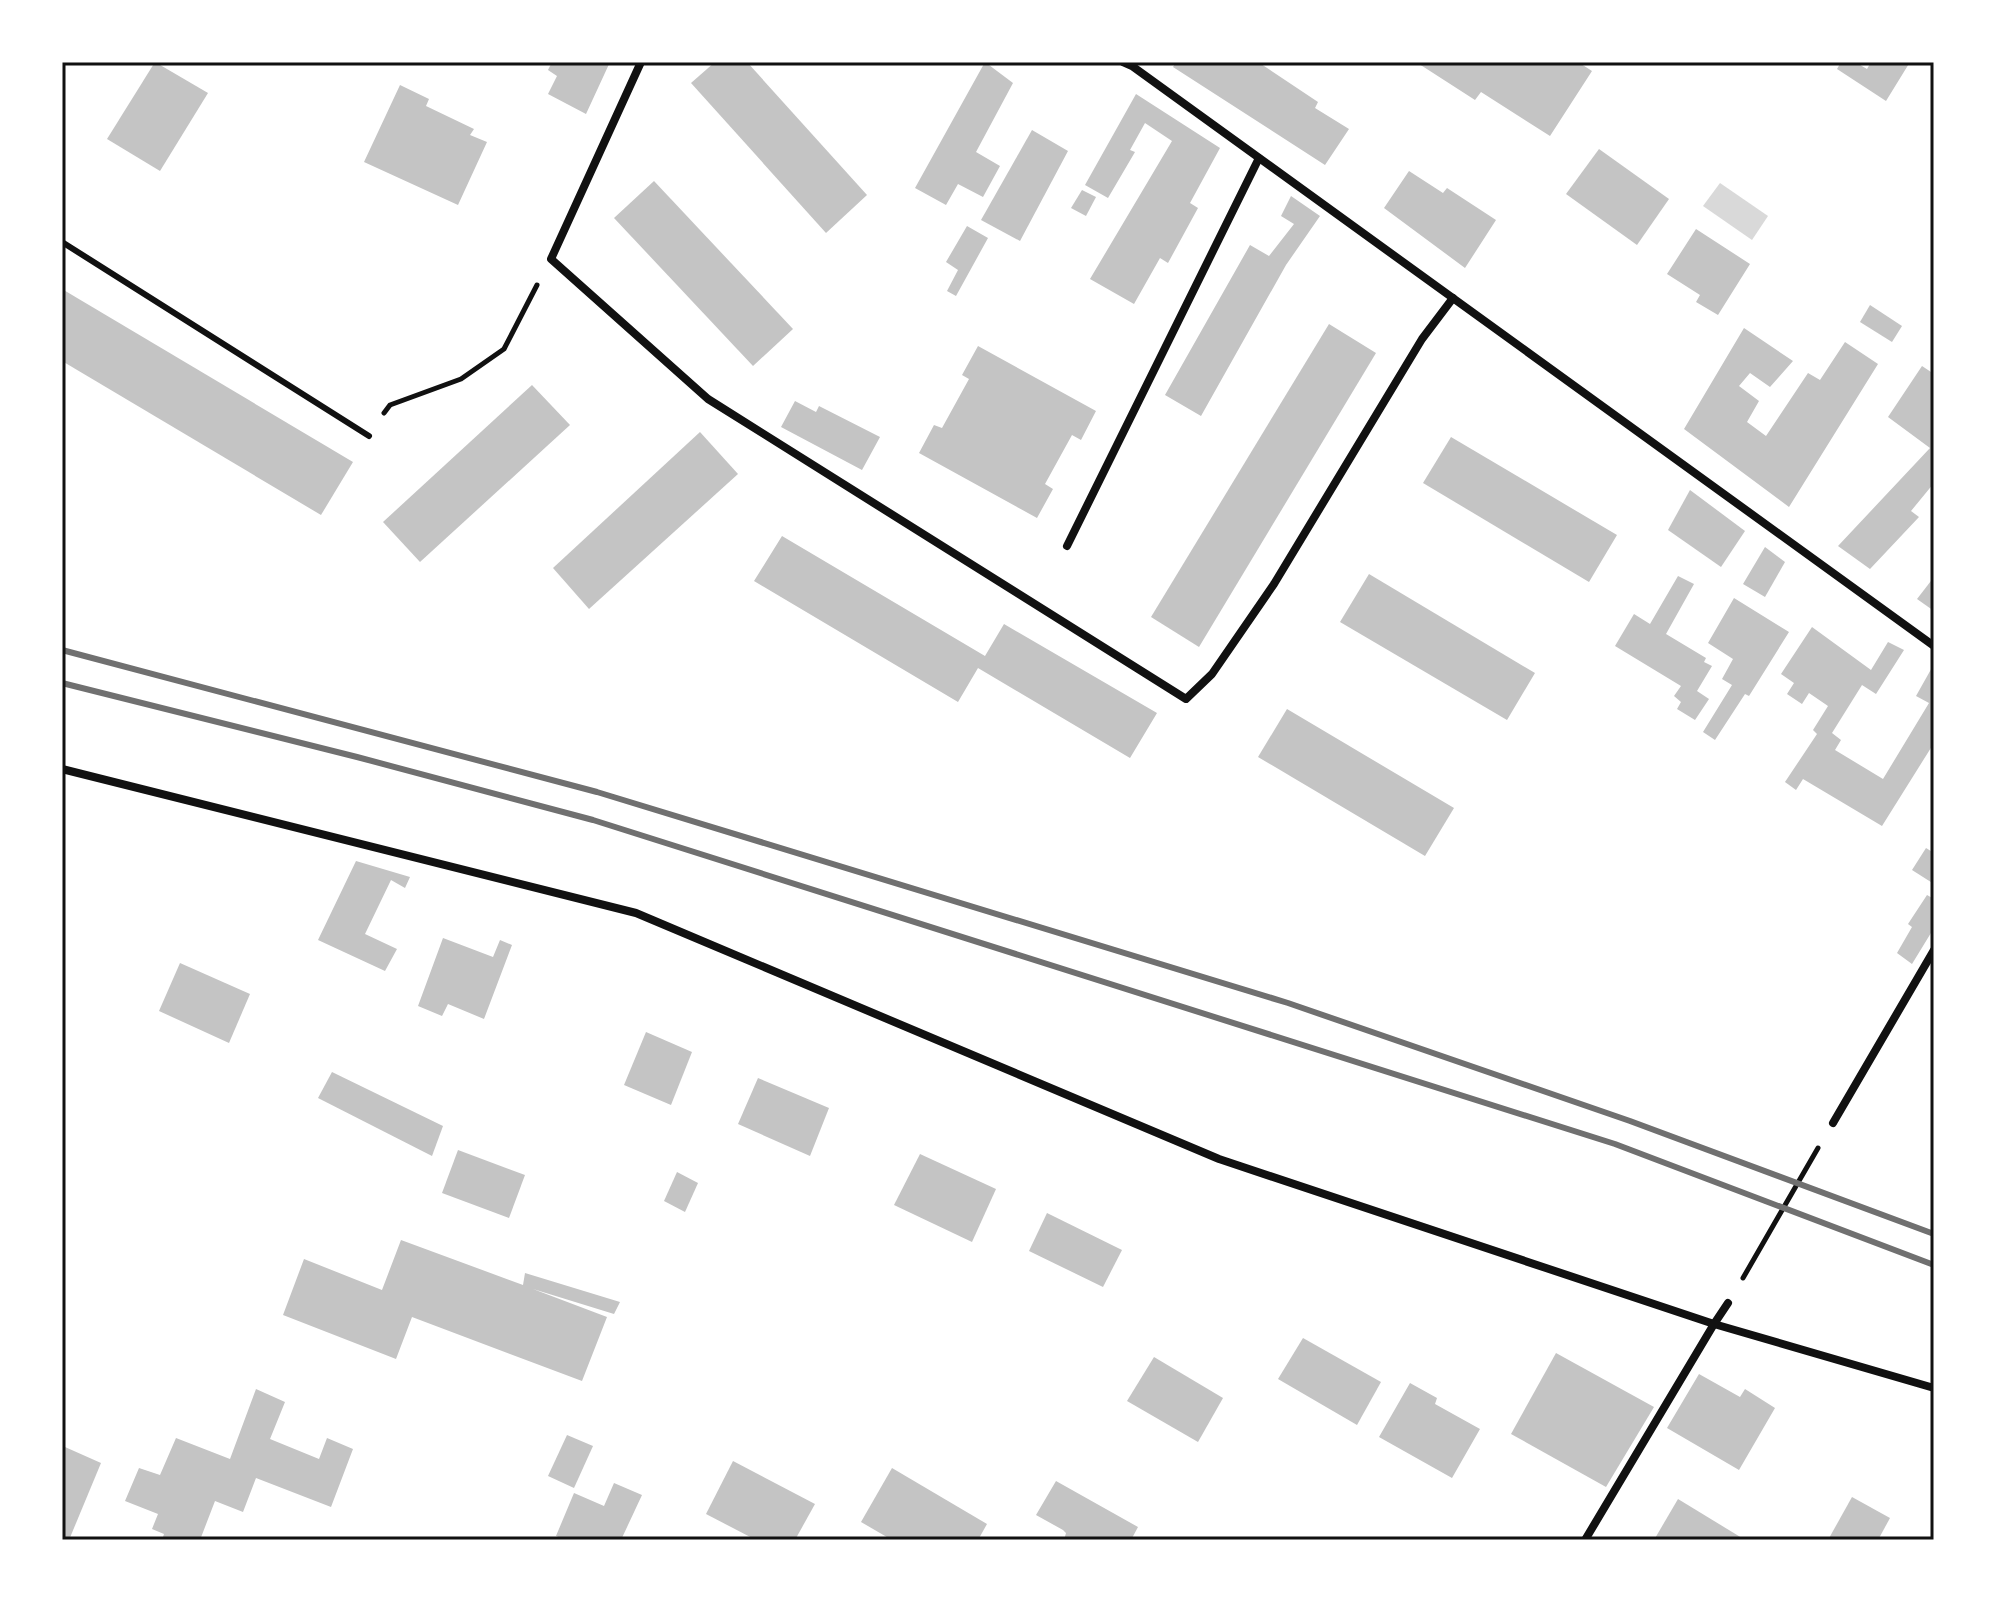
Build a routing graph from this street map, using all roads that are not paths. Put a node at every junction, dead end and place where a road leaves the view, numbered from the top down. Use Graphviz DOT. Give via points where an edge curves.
graph roads {
  1 [pos="641,62"];
  2 [pos="1123,62"];
  3 [pos="1259,158"];
  4 [pos="62,242"];
  5 [pos="1453,298"];
  6 [pos="369,436"];
  7 [pos="1067,546"];
  8 [pos="1934,646"];
  9 [pos="62,769"];
  10 [pos="1934,950"];
  11 [pos="1833,1123"];
  12 [pos="1728,1303"];
  13 [pos="1714,1324"];
  14 [pos="1934,1388"];
  15 [pos="1585,1540"];
  1 -- 5 [label="street" via="551,259 708,399 1186,699 1212,674 1274,584 1422,339"];
  2 -- 3 [label="street"];
  3 -- 5 [label="street"];
  3 -- 7 [label="street"];
  4 -- 6 [label="lane"];
  5 -- 8 [label="street"];
  9 -- 13 [label="street" via="636,913 1219,1159"];
  10 -- 11 [label="street"];
  12 -- 13 [label="street"];
  13 -- 14 [label="street"];
  13 -- 15 [label="street"];
}
